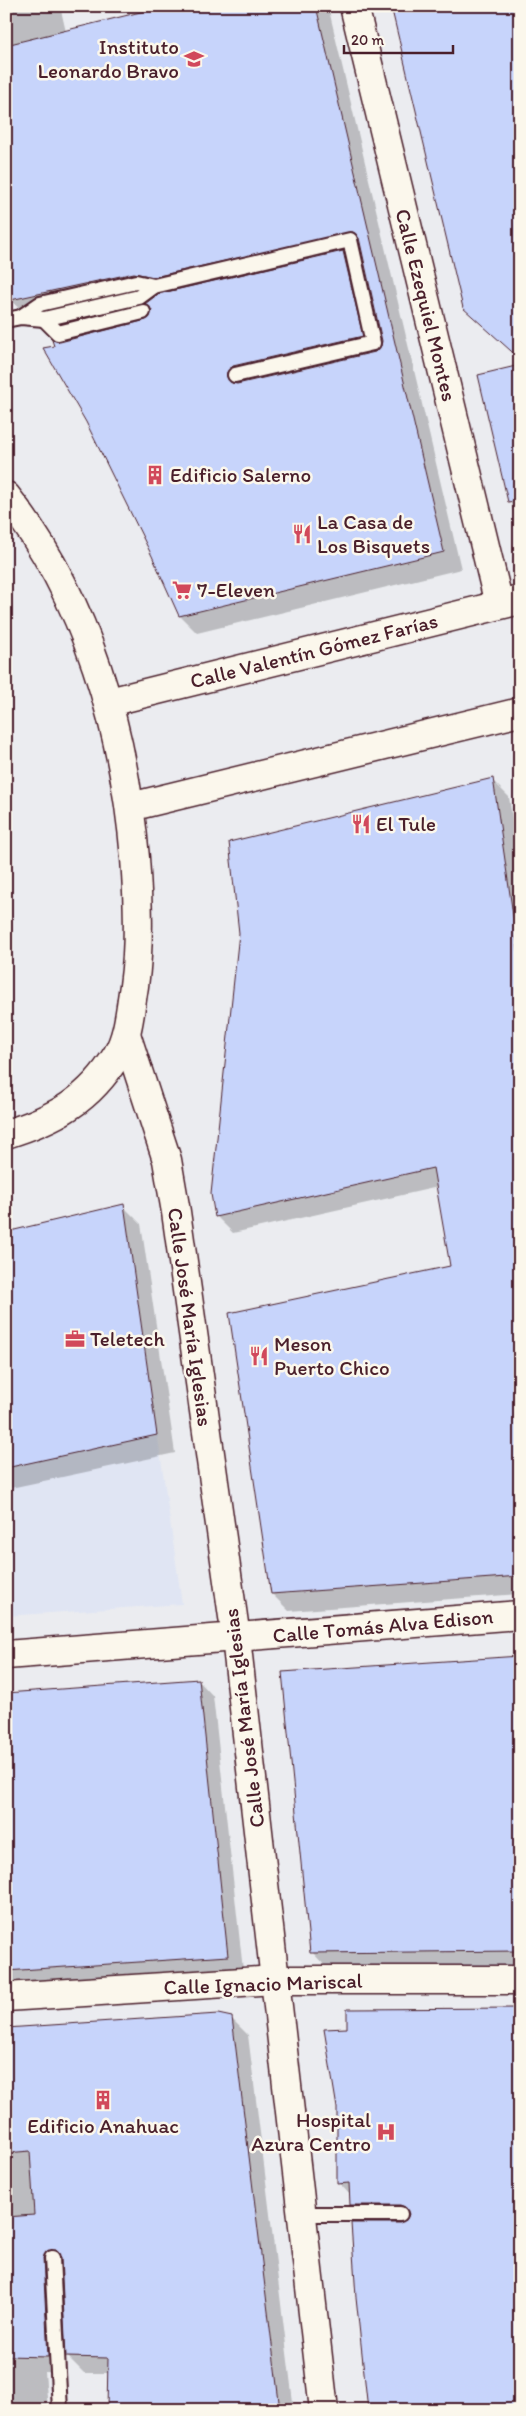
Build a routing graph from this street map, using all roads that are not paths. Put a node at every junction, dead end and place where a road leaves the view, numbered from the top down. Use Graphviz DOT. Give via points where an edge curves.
graph roads {
  1 [pos="354,6"];
  2 [pos="154,286"];
  3 [pos="143,312"];
  4 [pos="21,317"];
  5 [pos="44,319"];
  6 [pos="6,320"];
  7 [pos="234,375"];
  8 [pos="6,496"];
  9 [pos="509,602"];
  10 [pos="109,702"];
  11 [pos="520,712"];
  12 [pos="130,807"];
  13 [pos="126,1034"];
  14 [pos="6,1134"];
  15 [pos="520,1615"];
  16 [pos="236,1638"];
  17 [pos="6,1655"];
  18 [pos="275,1980"];
  19 [pos="520,1980"];
  20 [pos="6,1997"];
  21 [pos="302,2214"];
  22 [pos="400,2214"];
  23 [pos="52,2258"];
  24 [pos="60,2410"];
  25 [pos="324,2410"];
  1 -- 9 [label="street, Calle Ezequiel Montes"];
  2 -- 4 [label="lane" via="136,282 100,290 40,304"];
  2 -- 5 [label="lane" via="139,297"];
  2 -- 7 [label="lane" via="350,240 373,343"];
  3 -- 5 [label="lane" via="58,333"];
  4 -- 5 [label="lane"];
  4 -- 6 [label="lane"];
  8 -- 10 [label="street" via="27,521 61,581"];
  9 -- 10 [label="street, Calle Valentín Gómez Farías"];
  10 -- 12 [label="street"];
  11 -- 12 [label="street"];
  12 -- 13 [label="street" via="137,889 138,958"];
  13 -- 14 [label="street" via="118,1054 94,1087 56,1116"];
  13 -- 16 [label="street, Calle José María Iglesias" via="167,1160"];
  15 -- 16 [label="street, Calle Tomás Alva Edison"];
  16 -- 17 [label="street, Calle Tomás Alva Edison"];
  16 -- 18 [label="street, Calle José María Iglesias"];
  18 -- 19 [label="street, Calle Ignacio Mariscal"];
  18 -- 20 [label="street, Calle Ignacio Mariscal"];
  18 -- 21 [label="street, Calle José María Iglesias"];
  21 -- 22 [label="lane"];
  21 -- 25 [label="street, Calle José María Iglesias"];
  23 -- 24 [label="lane"];
}
